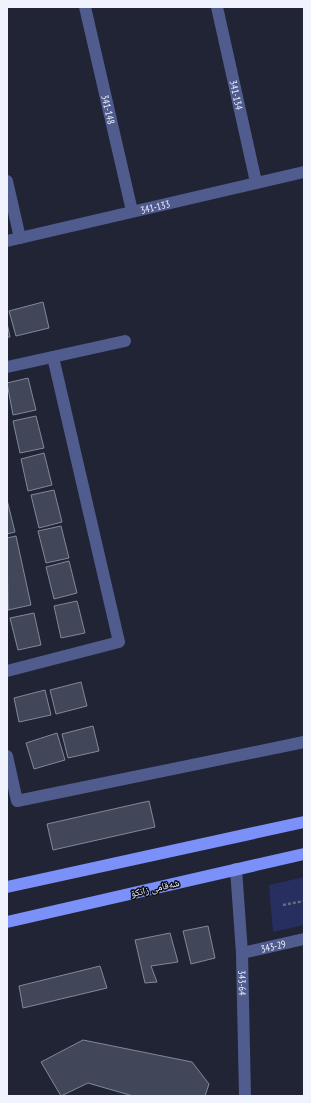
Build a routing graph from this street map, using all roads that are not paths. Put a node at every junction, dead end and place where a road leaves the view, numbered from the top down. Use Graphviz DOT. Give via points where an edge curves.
graph roads {
  1 [pos="85,7"];
  2 [pos="217,7"];
  3 [pos="304,172"];
  4 [pos="7,181"];
  5 [pos="256,182"];
  6 [pos="132,211"];
  7 [pos="20,238"];
  8 [pos="7,241"];
  9 [pos="125,341"];
  10 [pos="53,357"];
  11 [pos="7,367"];
  12 [pos="7,671"];
  13 [pos="304,742"];
  14 [pos="7,756"];
  15 [pos="304,822"];
  16 [pos="304,854"];
  17 [pos="236,869"];
  18 [pos="7,887"];
  19 [pos="7,922"];
  20 [pos="304,939"];
  21 [pos="242,953"];
  22 [pos="245,1096"];
  1 -- 6 [label="street, 341-148"];
  2 -- 5 [label="street, 341-134"];
  3 -- 5 [label="street, 341-133"];
  4 -- 7 [label="street"];
  5 -- 6 [label="street, 341-133"];
  6 -- 7 [label="street, 341-133"];
  7 -- 8 [label="street, 341-133"];
  9 -- 10 [label="street"];
  10 -- 11 [label="street"];
  10 -- 12 [label="street" via="120,642"];
  13 -- 14 [label="street" via="17,801"];
  15 -- 18 [label="main road"];
  16 -- 17 [label="main road, شەقامی زانکۆ"];
  17 -- 19 [label="main road, شەقامی زانکۆ"];
  17 -- 21 [label="street, 343-64"];
  20 -- 21 [label="street, 343-29"];
  21 -- 22 [label="street, 343-64"];
}
